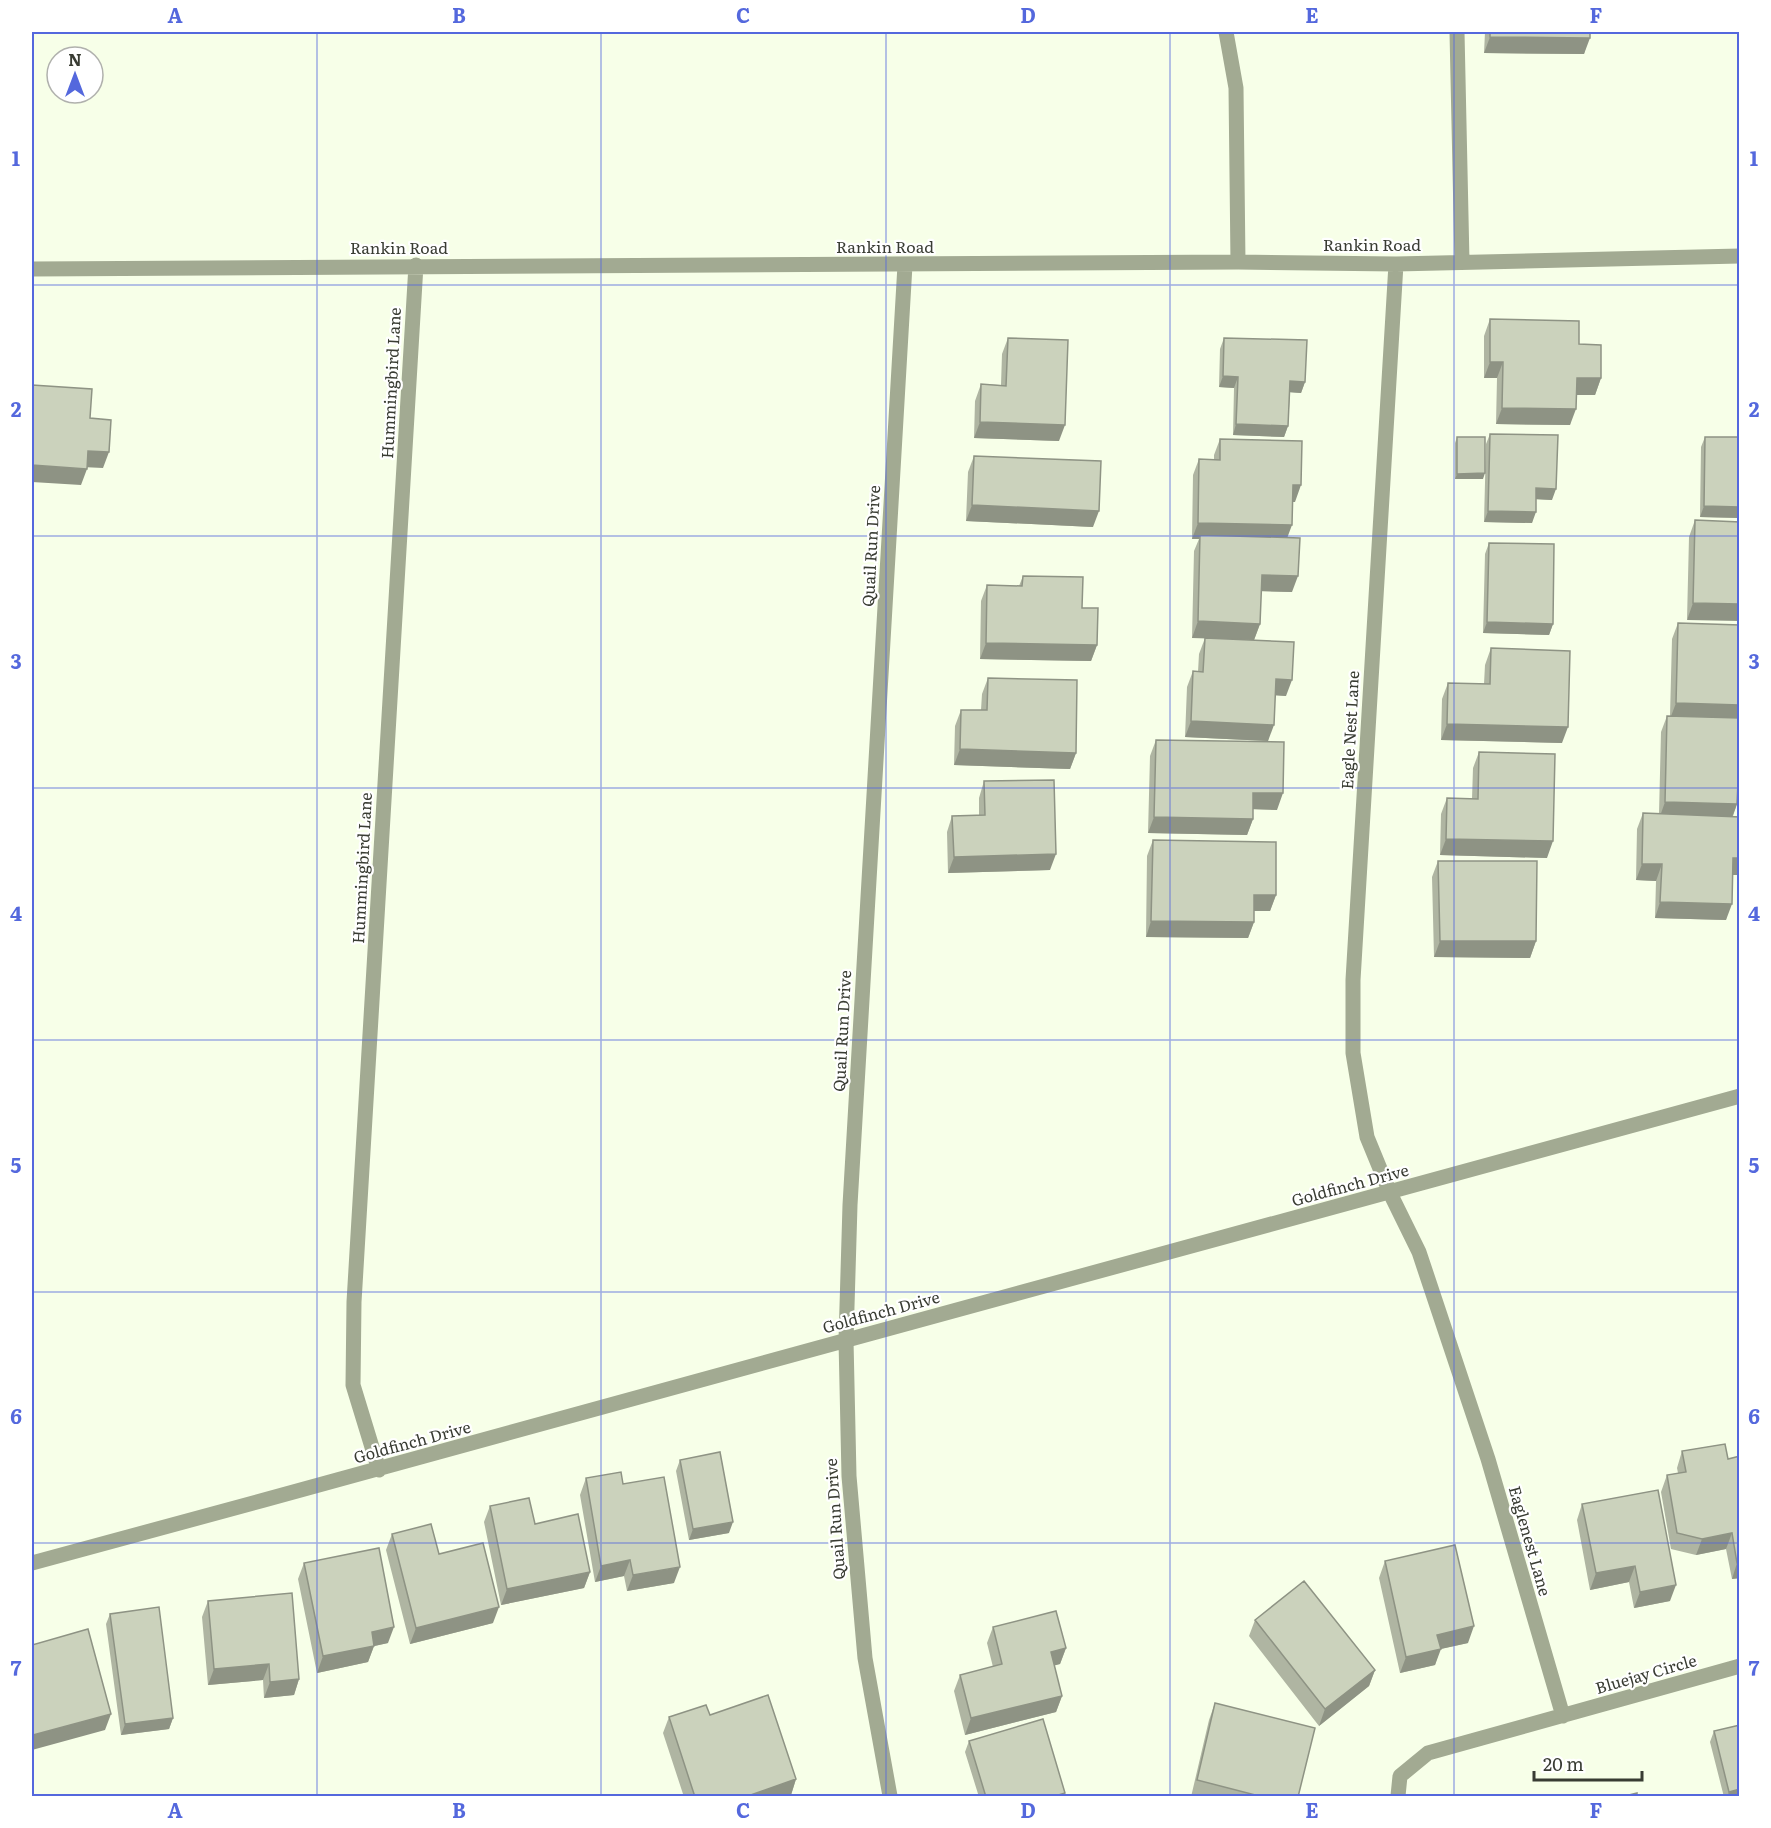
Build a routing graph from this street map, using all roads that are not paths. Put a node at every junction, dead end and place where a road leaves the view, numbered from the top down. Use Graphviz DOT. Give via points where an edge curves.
graph roads {
  1 [pos="1226,32"];
  2 [pos="1457,32"];
  3 [pos="1740,256"];
  4 [pos="1238,262"];
  5 [pos="1462,262"];
  6 [pos="1396,264"];
  7 [pos="416,265"];
  8 [pos="905,265"];
  9 [pos="32,268"];
  10 [pos="1740,1096"];
  11 [pos="1390,1193"];
  12 [pos="846,1340"];
  13 [pos="379,1470"];
  14 [pos="32,1563"];
  15 [pos="1740,1666"];
  16 [pos="1563,1716"];
  17 [pos="890,1797"];
  18 [pos="1398,1797"];
  1 -- 4 [label="street" via="1236,88"];
  2 -- 5 [label="street"];
  3 -- 5 [label="street, Rankin Road"];
  4 -- 6 [label="street, Rankin Road"];
  4 -- 8 [label="street, Rankin Road"];
  5 -- 6 [label="street, Rankin Road"];
  6 -- 11 [label="street, Eagle Nest Lane" via="1353,980 1353,1053 1366,1137"];
  7 -- 8 [label="street, Rankin Road"];
  7 -- 9 [label="street, Rankin Road"];
  7 -- 13 [label="street, Hummingbird Lane" via="354,1302 353,1385"];
  8 -- 12 [label="street, Quail Run Drive" via="850,1205"];
  10 -- 11 [label="street, Goldfinch Drive"];
  11 -- 12 [label="street, Goldfinch Drive"];
  11 -- 16 [label="street, Eaglenest Lane" via="1419,1252 1488,1458"];
  12 -- 13 [label="street, Goldfinch Drive"];
  12 -- 17 [label="street, Quail Run Drive" via="849,1476 865,1658"];
  13 -- 14 [label="street, Goldfinch Drive"];
  15 -- 16 [label="street, Bluejay Circle"];
  16 -- 18 [label="street" via="1428,1753 1400,1776"];
}
